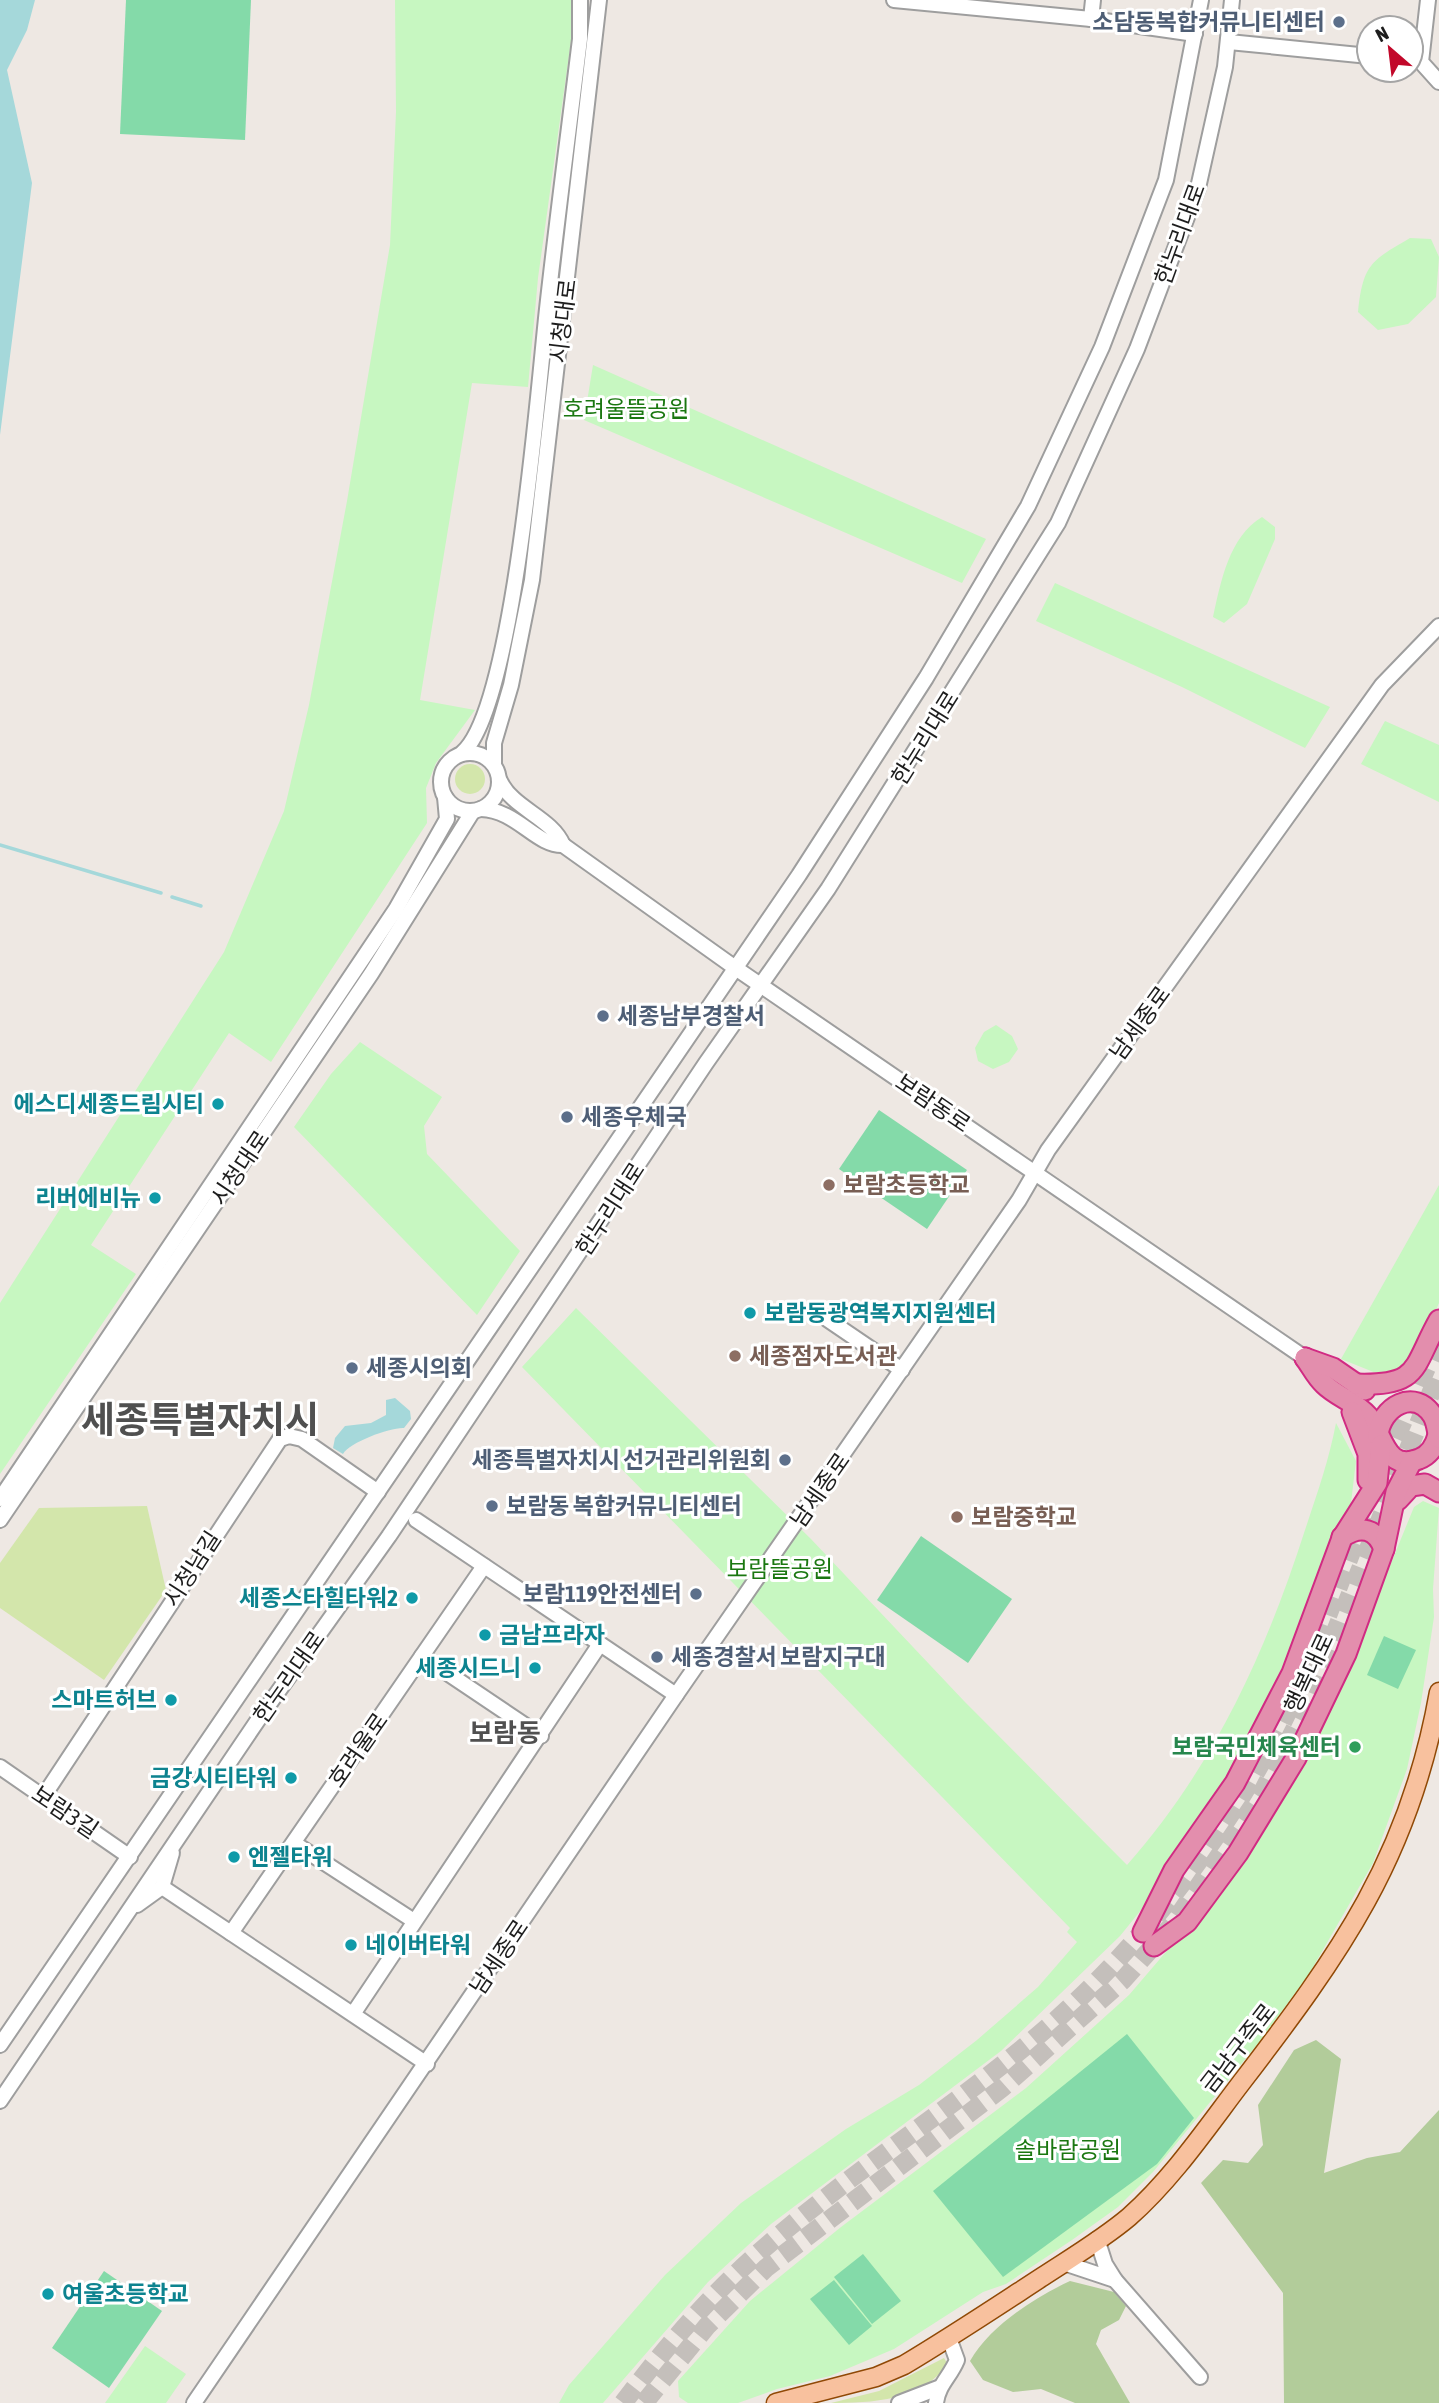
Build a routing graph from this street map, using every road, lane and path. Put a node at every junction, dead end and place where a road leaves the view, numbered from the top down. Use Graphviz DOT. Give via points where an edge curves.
graph roads {
  1 [pos="580,0"];
  2 [pos="599,0"];
  3 [pos="894,0"];
  4 [pos="1093,0"];
  5 [pos="1201,0"];
  6 [pos="1231,0"];
  7 [pos="1091,19"];
  8 [pos="1195,34"];
  9 [pos="1229,42"];
  10 [pos="1355,55"];
  11 [pos="1425,69"];
  12 [pos="1439,82"];
  13 [pos="1439,625"];
  14 [pos="462,753"];
  15 [pos="494,764"];
  16 [pos="500,781"];
  17 [pos="445,797"];
  18 [pos="477,810"];
  19 [pos="563,845"];
  20 [pos="734,967"];
  21 [pos="761,985"];
  22 [pos="1036,1175"];
  23 [pos="827,1318"];
  24 [pos="1439,1323"];
  25 [pos="1305,1358"];
  26 [pos="902,1370"];
  27 [pos="1351,1392"];
  28 [pos="1396,1405"];
  29 [pos="1438,1429"];
  30 [pos="1380,1440"];
  31 [pos="1412,1461"];
  32 [pos="418,1490"];
  33 [pos="1439,1490"];
  34 [pos="378,1492"];
  35 [pos="0,1499"];
  36 [pos="1391,1513"];
  37 [pos="0,1520"];
  38 [pos="416,1520"];
  39 [pos="389,1536"];
  40 [pos="1342,1538"];
  41 [pos="1384,1549"];
  42 [pos="484,1566"];
  43 [pos="600,1644"];
  44 [pos="422,1656"];
  45 [pos="1439,1692"];
  46 [pos="676,1695"];
  47 [pos="541,1736"];
  48 [pos="0,1768"];
  49 [pos="43,1797"];
  50 [pos="176,1840"];
  51 [pos="294,1843"];
  52 [pos="130,1857"];
  53 [pos="162,1887"];
  54 [pos="127,1912"];
  55 [pos="414,1921"];
  56 [pos="231,1933"];
  57 [pos="353,2014"];
  58 [pos="0,2045"];
  59 [pos="427,2064"];
  60 [pos="0,2101"];
  61 [pos="1097,2239"];
  62 [pos="1064,2263"];
  63 [pos="1115,2280"];
  64 [pos="949,2338"];
  65 [pos="1200,2376"];
  66 [pos="938,2388"];
  67 [pos="194,2403"];
  68 [pos="776,2403"];
  69 [pos="900,2403"];
  70 [pos="936,2403"];
  1 -- 14 [label="street, 시청대로" via="580,38 515,577 493,690 476,738"];
  2 -- 15 [label="street, 시청대로" via="532,580 494,743"];
  3 -- 7 [label="street"];
  4 -- 7 [label="street"];
  5 -- 8 [label="street, 한누리대로"];
  6 -- 9 [label="street, 한누리대로"];
  7 -- 8 [label="street"];
  8 -- 20 [label="street, 한누리대로" via="1166,180 1102,347 1028,506 926,678 799,876"];
  9 -- 10 [label="street"];
  9 -- 21 [label="street, 한누리대로" via="1199,188 1137,349 1058,523 843,867"];
  11 -- 12 [label="street"];
  13 -- 22 [label="street, 남세종로" via="1382,685 1048,1150"];
  14 -- 15 [label="street" via="480,754"];
  14 -- 17 [label="street" via="443,771"];
  15 -- 16 [label="street"];
  16 -- 18 [label="street" via="495,798"];
  16 -- 19 [label="street" via="505,793 559,835"];
  17 -- 18 [label="street" via="457,808"];
  17 -- 35 [label="street, 시청대로" via="447,818 396,909"];
  18 -- 19 [label="street" via="505,814 552,846"];
  18 -- 37 [label="street, 시청대로"];
  19 -- 20 [label="street, 보람동로"];
  20 -- 21 [label="street, 보람동로"];
  20 -- 34 [label="street, 한누리대로"];
  21 -- 22 [label="street, 보람동로"];
  21 -- 32 [label="street, 한누리대로"];
  22 -- 25 [label="street, 보람동로"];
  22 -- 26 [label="street, 남세종로"];
  23 -- 26 [label="street"];
  24 -- 27 [label="highway" via="1410,1374 1398,1382"];
  24 -- 28 [label="highway" via="1420,1377"];
  25 -- 27 [label="highway" via="1324,1385"];
  26 -- 46 [label="street, 남세종로"];
  27 -- 28 [label="highway"];
  27 -- 30 [label="highway"];
  27 -- 40 [label="highway" via="1370,1468 1365,1493"];
  28 -- 29 [label="highway" via="1416,1403 1426,1408"];
  28 -- 30 [label="highway" via="1382,1417"];
  29 -- 31 [label="highway" via="1429,1452"];
  30 -- 31 [label="highway" via="1394,1458"];
  30 -- 40 [label="highway, 행복대로" via="1377,1483"];
  31 -- 33 [label="highway"];
  31 -- 36 [label="highway, 행복대로"];
  32 -- 38 [label="street"];
  32 -- 39 [label="street, 한누리대로"];
  33 -- 36 [label="highway" via="1425,1484 1411,1486"];
  34 -- 49 [label="street, 시청남길" via="302,1439 280,1439"];
  34 -- 52 [label="street, 한누리대로"];
  36 -- 41 [label="highway, 행복대로"];
  38 -- 39 [label="street" via="402,1524"];
  38 -- 42 [label="street"];
  39 -- 50 [label="street, 한누리대로"];
  40 -- 41 [label="highway" via="1354,1529 1366,1528 1379,1536"];
  40 -- 41 [label="highway, 행복대로" via="1292,1673 1235,1783 1174,1870 1148,1939 1187,1922 1267,1809 1346,1654"];
  42 -- 43 [label="street"];
  42 -- 44 [label="street, 호려울로"];
  43 -- 46 [label="street"];
  43 -- 47 [label="street"];
  44 -- 47 [label="street"];
  44 -- 51 [label="street, 호려울로"];
  45 -- 61 [label="main road, 금남구즉로" via="1432,1735 1400,1835 1342,1946 1166,2179 1128,2218"];
  46 -- 59 [label="street, 남세종로"];
  47 -- 55 [label="street"];
  48 -- 49 [label="street, 보람3길"];
  49 -- 52 [label="street, 보람3길"];
  50 -- 53 [label="street"];
  50 -- 54 [label="street, 한누리대로"];
  51 -- 55 [label="street"];
  51 -- 56 [label="street, 호려울로"];
  52 -- 58 [label="street, 한누리대로"];
  53 -- 54 [label="street"];
  53 -- 56 [label="street"];
  54 -- 60 [label="street, 한누리대로"];
  55 -- 57 [label="street"];
  56 -- 57 [label="street"];
  57 -- 59 [label="street"];
  59 -- 67 [label="street, 남세종로"];
  61 -- 62 [label="main road, 금남구즉로"];
  61 -- 63 [label="street"];
  62 -- 63 [label="street"];
  62 -- 64 [label="main road, 금남구즉로"];
  63 -- 65 [label="street"];
  64 -- 66 [label="street" via="957,2360"];
  64 -- 68 [label="main road, 금남구즉로" via="876,2377"];
  66 -- 69 [label="street"];
  66 -- 70 [label="street"];
}
